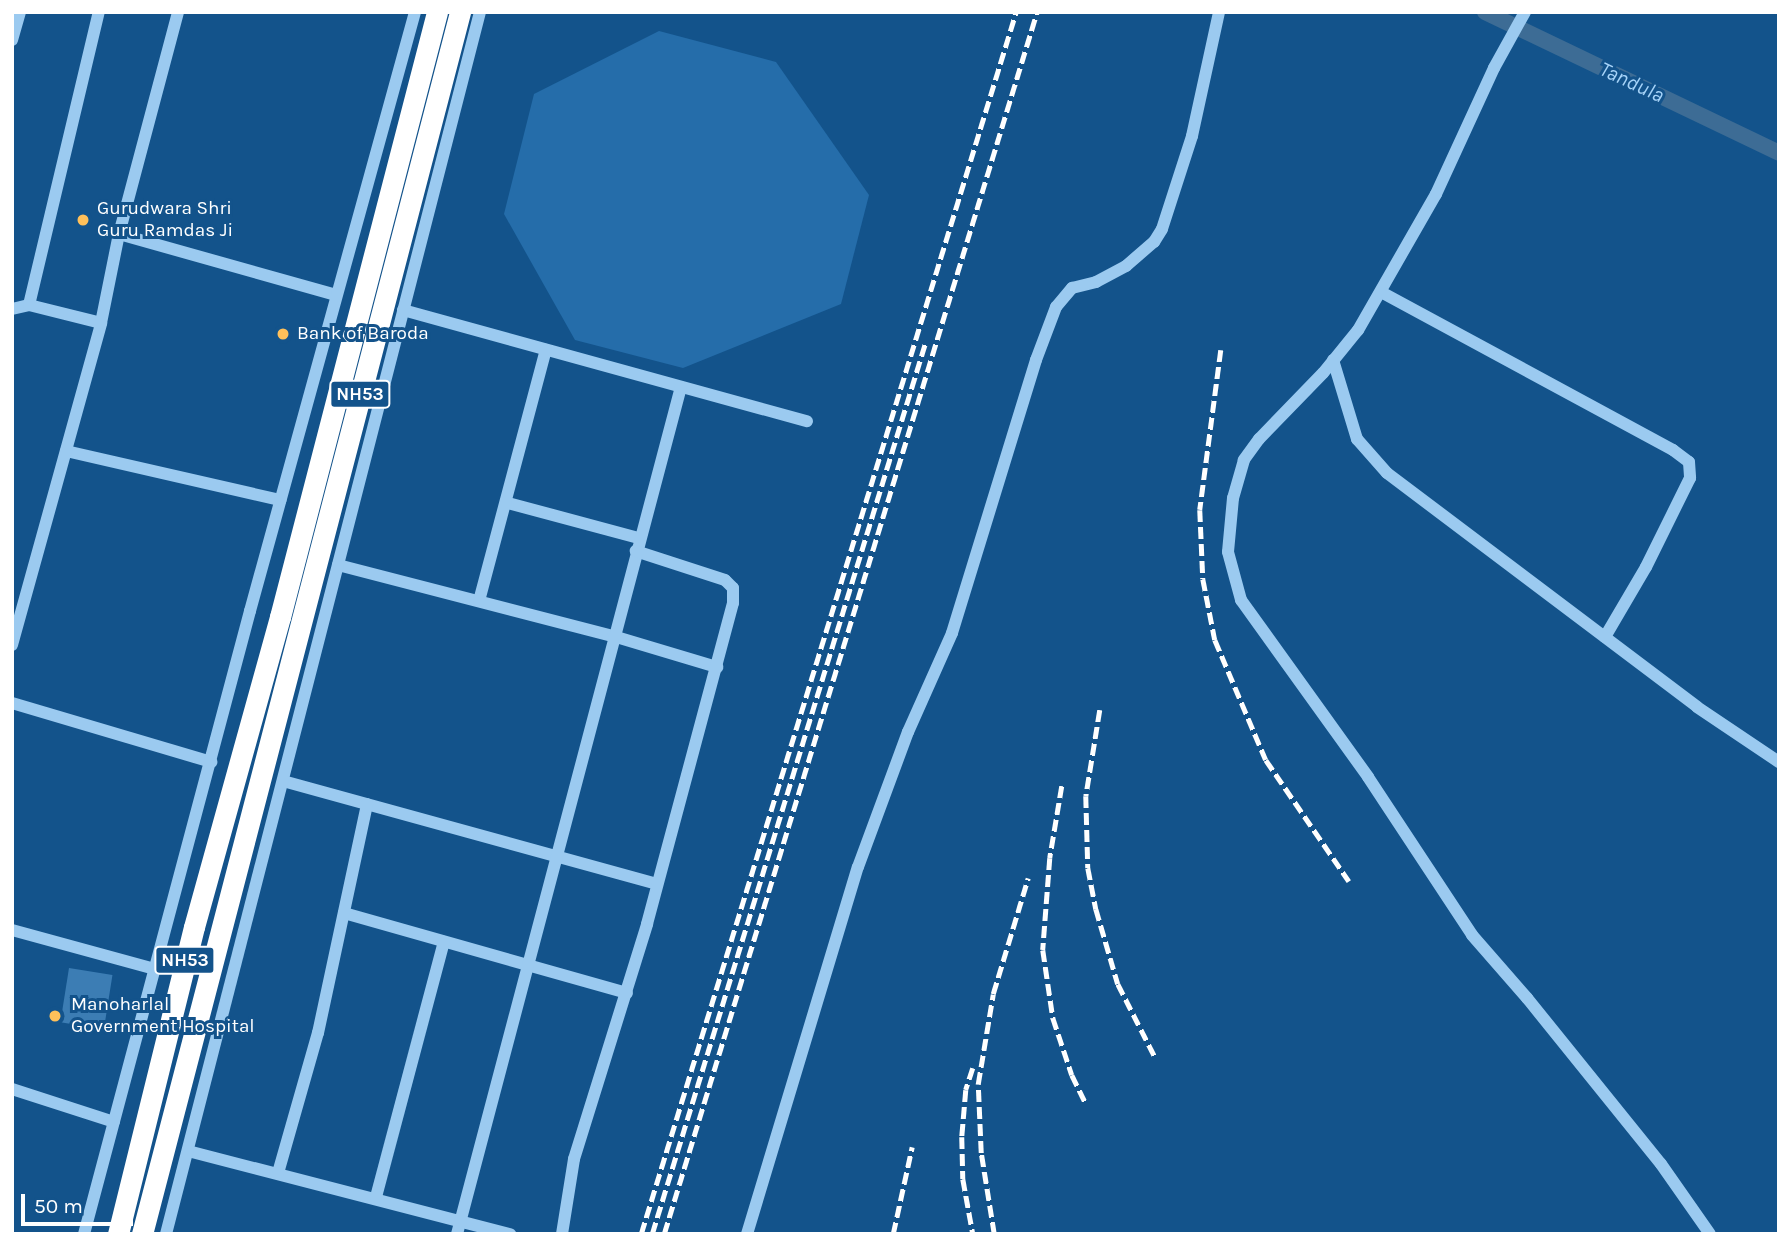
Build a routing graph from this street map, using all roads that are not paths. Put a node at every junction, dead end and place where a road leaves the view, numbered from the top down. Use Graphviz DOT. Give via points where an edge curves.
graph roads {
  1 [pos="20,12"];
  2 [pos="99,12"];
  3 [pos="178,12"];
  4 [pos="415,12"];
  5 [pos="437,12"];
  6 [pos="460,12"];
  7 [pos="480,12"];
  8 [pos="1219,12"];
  9 [pos="1525,12"];
  10 [pos="12,40"];
  11 [pos="119,234"];
  12 [pos="1381,292"];
  13 [pos="337,295"];
  14 [pos="29,305"];
  15 [pos="12,309"];
  16 [pos="403,310"];
  17 [pos="101,323"];
  18 [pos="546,350"];
  19 [pos="1333,360"];
  20 [pos="681,387"];
  21 [pos="807,421"];
  22 [pos="66,451"];
  23 [pos="280,500"];
  24 [pos="508,503"];
  25 [pos="637,544"];
  26 [pos="338,565"];
  27 [pos="479,601"];
  28 [pos="612,636"];
  29 [pos="1605,637"];
  30 [pos="12,645"];
  31 [pos="717,667"];
  32 [pos="12,704"];
  33 [pos="211,762"];
  34 [pos="1779,762"];
  35 [pos="283,781"];
  36 [pos="367,804"];
  37 [pos="557,855"];
  38 [pos="657,884"];
  39 [pos="344,913"];
  40 [pos="12,930"];
  41 [pos="444,942"];
  42 [pos="529,965"];
  43 [pos="155,970"];
  44 [pos="627,993"];
  45 [pos="12,1089"];
  46 [pos="114,1122"];
  47 [pos="188,1151"];
  48 [pos="278,1173"];
  49 [pos="376,1197"];
  50 [pos="461,1219"];
  51 [pos="84,1234"];
  52 [pos="118,1234"];
  53 [pos="142,1234"];
  54 [pos="166,1234"];
  55 [pos="457,1234"];
  56 [pos="510,1234"];
  57 [pos="562,1234"];
  58 [pos="747,1234"];
  59 [pos="1710,1234"];
  1 -- 10 [label="street"];
  2 -- 14 [label="street"];
  3 -- 11 [label="street"];
  4 -- 13 [label="street"];
  5 -- 52 [label="highway, NH53" via="194,927"];
  6 -- 53 [label="highway, NH53"];
  7 -- 16 [label="street"];
  8 -- 58 [label="street" via="1192,136 1162,229 1126,266 1072,288 1056,307 952,633 908,732 858,867"];
  9 -- 12 [label="street" via="1436,194"];
  11 -- 13 [label="street"];
  11 -- 17 [label="street"];
  12 -- 19 [label="street"];
  12 -- 29 [label="street" via="1689,462 1689,478 1646,567"];
  13 -- 23 [label="street"];
  14 -- 15 [label="street"];
  14 -- 17 [label="street"];
  16 -- 18 [label="street"];
  16 -- 26 [label="street"];
  17 -- 22 [label="street"];
  18 -- 20 [label="street"];
  18 -- 24 [label="street"];
  19 -- 29 [label="street" via="1357,439 1387,474"];
  19 -- 59 [label="street" via="1259,439 1241,467 1228,552 1241,600 1368,777 1472,935 1652,1154"];
  20 -- 21 [label="street"];
  20 -- 25 [label="street"];
  22 -- 23 [label="street"];
  22 -- 30 [label="street"];
  23 -- 33 [label="street"];
  24 -- 25 [label="street"];
  24 -- 27 [label="street"];
  25 -- 28 [label="street"];
  25 -- 31 [label="street" via="730,584 733,603"];
  26 -- 27 [label="street"];
  26 -- 35 [label="street"];
  27 -- 28 [label="street"];
  28 -- 31 [label="street"];
  28 -- 37 [label="street"];
  29 -- 34 [label="street"];
  31 -- 38 [label="street"];
  32 -- 33 [label="street"];
  33 -- 43 [label="street"];
  35 -- 36 [label="street"];
  35 -- 47 [label="street"];
  36 -- 37 [label="street"];
  36 -- 39 [label="street"];
  37 -- 38 [label="street"];
  37 -- 42 [label="street"];
  38 -- 44 [label="street"];
  39 -- 41 [label="street"];
  39 -- 48 [label="street" via="318,1033"];
  40 -- 43 [label="street"];
  41 -- 42 [label="street"];
  41 -- 49 [label="street"];
  42 -- 44 [label="street"];
  42 -- 50 [label="street"];
  43 -- 46 [label="street"];
  44 -- 57 [label="street" via="574,1158"];
  45 -- 46 [label="street"];
  46 -- 51 [label="street"];
  47 -- 48 [label="street"];
  47 -- 54 [label="street"];
  48 -- 49 [label="street"];
  49 -- 50 [label="street"];
  50 -- 55 [label="street"];
  50 -- 56 [label="street"];
}
